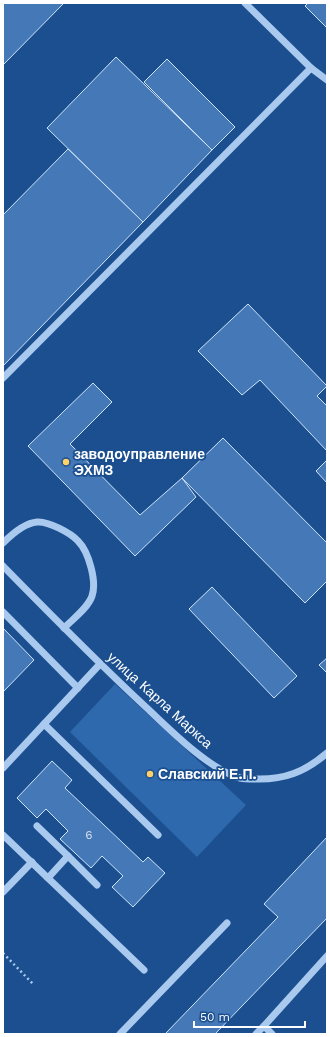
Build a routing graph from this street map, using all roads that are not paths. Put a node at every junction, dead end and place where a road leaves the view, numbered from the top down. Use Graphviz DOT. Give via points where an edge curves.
graph roads {
  1 [pos="245,3"];
  2 [pos="311,68"];
  3 [pos="327,80"];
  4 [pos="3,378"];
  5 [pos="3,543"];
  6 [pos="3,566"];
  7 [pos="3,612"];
  8 [pos="64,628"];
  9 [pos="100,664"];
  10 [pos="78,688"];
  11 [pos="44,724"];
  12 [pos="327,753"];
  13 [pos="3,768"];
  14 [pos="37,826"];
  15 [pos="3,835"];
  16 [pos="158,835"];
  17 [pos="68,856"];
  18 [pos="32,862"];
  19 [pos="48,878"];
  20 [pos="97,885"];
  21 [pos="3,892"];
  22 [pos="227,923"];
  23 [pos="327,956"];
  24 [pos="144,970"];
  25 [pos="264,1026"];
  26 [pos="120,1034"];
  27 [pos="256,1034"];
  28 [pos="272,1034"];
  1 -- 2 [label="street"];
  2 -- 3 [label="street"];
  2 -- 4 [label="street"];
  5 -- 8 [label="street" via="18,530 37,522 57,526 79,541 92,567 95,586 92,597"];
  6 -- 8 [label="street, улица Карла Маркса"];
  7 -- 10 [label="street"];
  8 -- 9 [label="street, улица Карла Маркса"];
  9 -- 10 [label="street"];
  9 -- 12 [label="street, улица Карла Маркса" via="194,751 240,778 269,779 294,774 318,762"];
  10 -- 11 [label="street"];
  11 -- 13 [label="street"];
  11 -- 16 [label="street"];
  14 -- 17 [label="street"];
  15 -- 18 [label="street"];
  17 -- 19 [label="street"];
  17 -- 20 [label="street"];
  18 -- 19 [label="street"];
  18 -- 21 [label="street"];
  19 -- 24 [label="street"];
  22 -- 26 [label="street"];
  23 -- 25 [label="street"];
  25 -- 27 [label="street"];
  25 -- 28 [label="street"];
}
